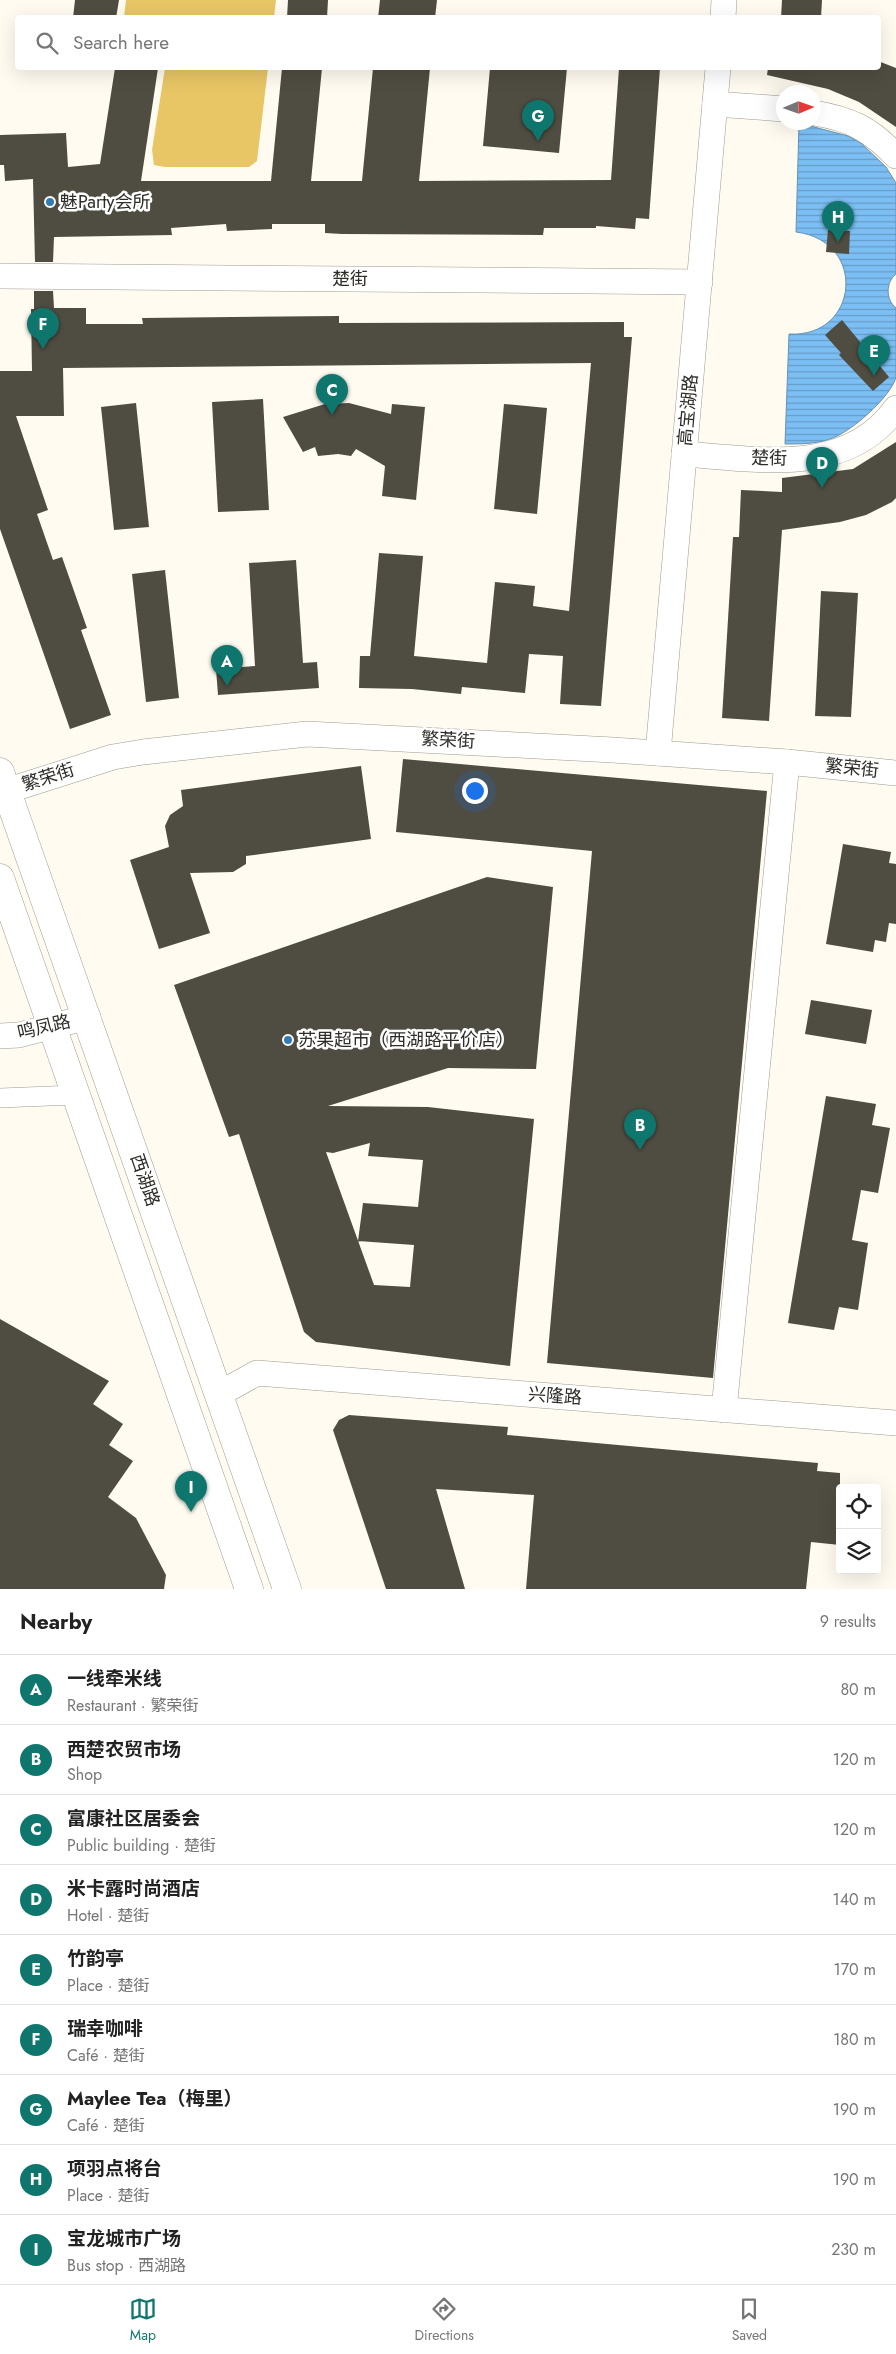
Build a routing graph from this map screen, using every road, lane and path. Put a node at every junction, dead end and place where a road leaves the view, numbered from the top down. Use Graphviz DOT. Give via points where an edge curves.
graph roads {
  1 [pos="724,0"];
  2 [pos="723,15"];
  3 [pos="718,70"];
  4 [pos="715,104"];
  5 [pos="776,108"];
  6 [pos="821,114"];
  7 [pos="896,156"];
  8 [pos="1,276"];
  9 [pos="700,282"];
  10 [pos="896,408"];
  11 [pos="684,454"];
  12 [pos="658,753"];
  13 [pos="787,762"];
  14 [pos="896,773"];
  15 [pos="3,781"];
  16 [pos="0,878"];
  17 [pos="88,1017"];
  18 [pos="50,1026"];
  19 [pos="0,1036"];
  20 [pos="75,1095"];
  21 [pos="0,1098"];
  22 [pos="219,1394"];
  23 [pos="724,1410"];
  24 [pos="896,1423"];
  25 [pos="249,1589"];
  26 [pos="287,1589"];
  1 -- 2 [label="street"];
  3 -- 4 [label="street, 高宝湖路"];
  4 -- 5 [label="street"];
  4 -- 9 [label="street, 高宝湖路"];
  6 -- 7 [label="street" via="838,117 867,129"];
  8 -- 9 [label="street, 楚街"];
  9 -- 11 [label="street, 高宝湖路"];
  10 -- 11 [label="street, 楚街" via="874,433 836,454 784,460"];
  11 -- 12 [label="street, 高宝湖路"];
  12 -- 13 [label="street, 繁荣街"];
  12 -- 15 [label="street, 繁荣街" via="307,734 143,752"];
  13 -- 14 [label="street, 繁荣街"];
  13 -- 23 [label="street"];
  15 -- 17 [label="main road, 西湖路"];
  16 -- 18 [label="main road"];
  17 -- 18 [label="street, 鸣凤路"];
  17 -- 22 [label="main road, 西湖路"];
  18 -- 19 [label="street, 鸣凤路" via="19,1035"];
  18 -- 20 [label="main road"];
  20 -- 21 [label="street"];
  20 -- 25 [label="main road"];
  22 -- 23 [label="street, 兴隆路" via="257,1373"];
  22 -- 26 [label="main road, 西湖路"];
  23 -- 24 [label="street, 兴隆路"];
}
